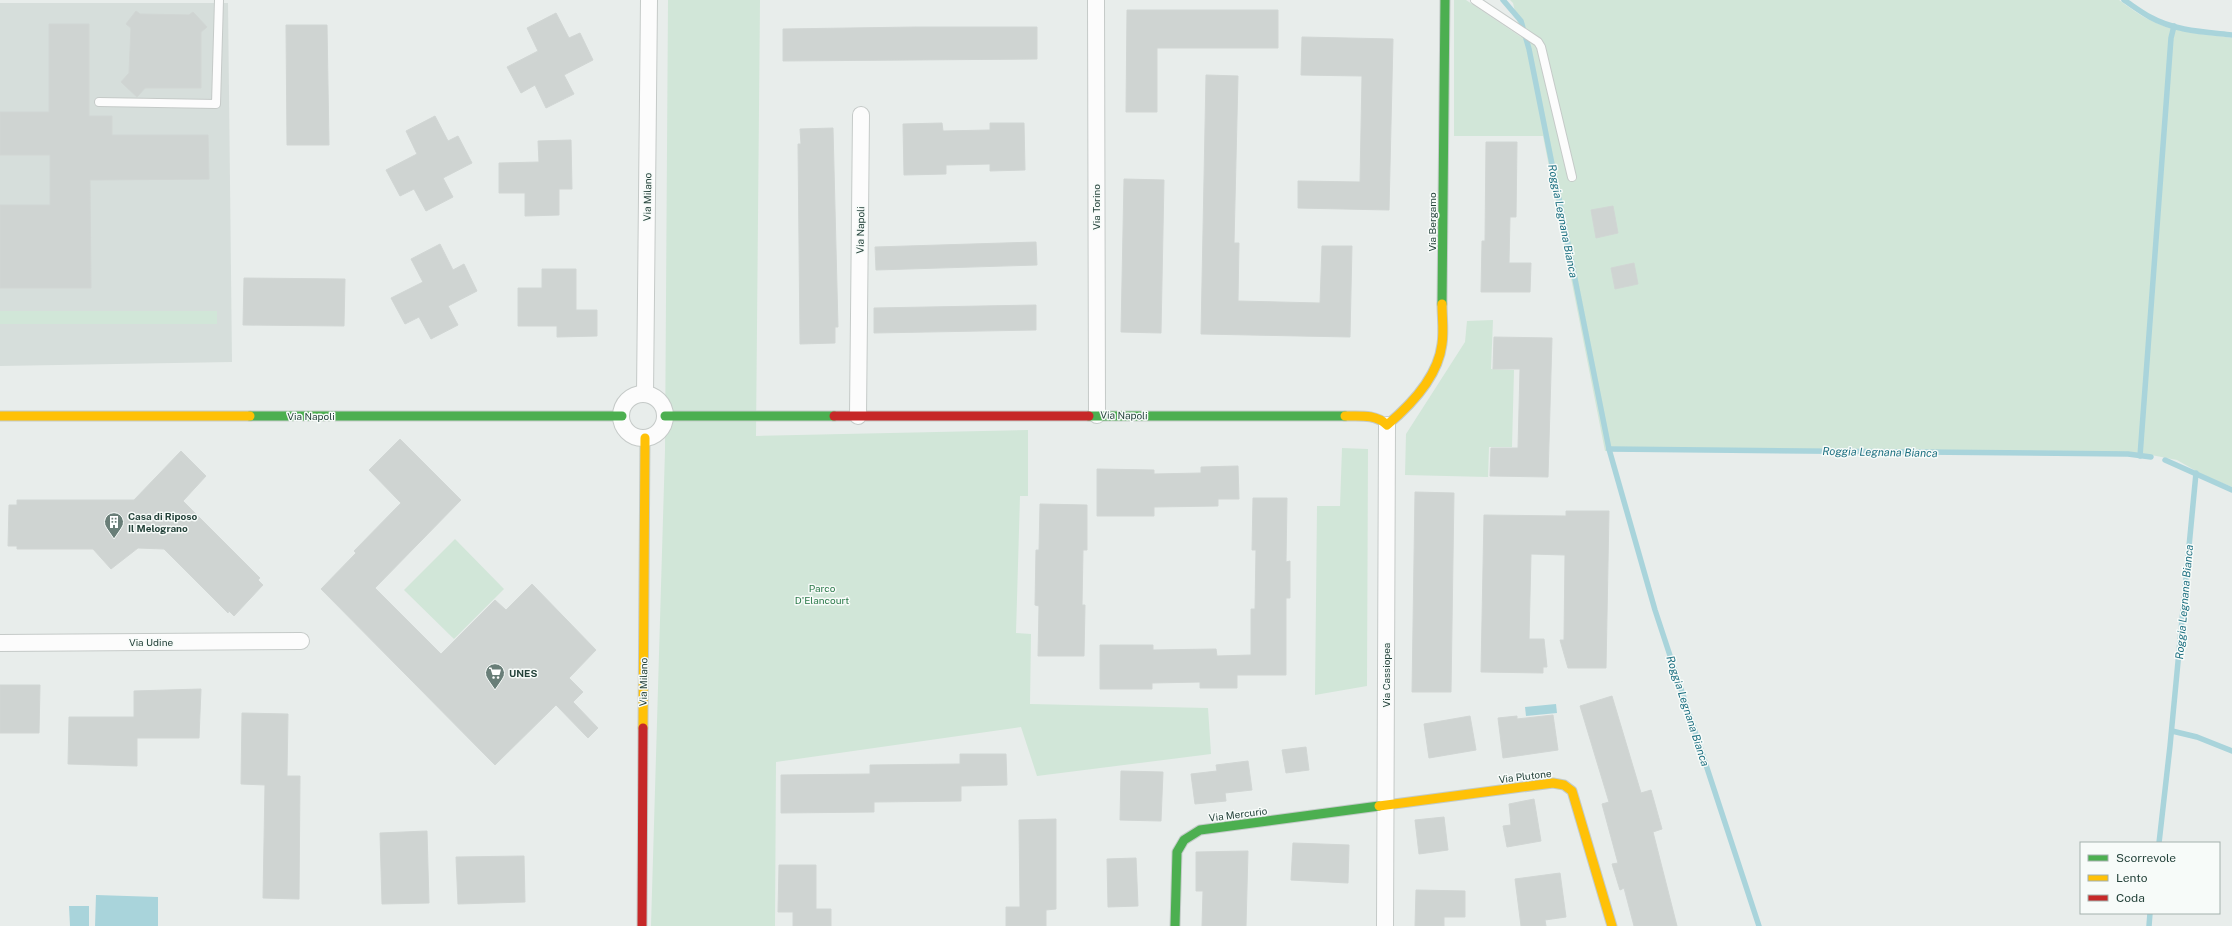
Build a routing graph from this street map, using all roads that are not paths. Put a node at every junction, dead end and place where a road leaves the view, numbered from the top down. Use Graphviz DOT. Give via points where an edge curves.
graph roads {
  1 [pos="219,0"];
  2 [pos="649,0"];
  3 [pos="1096,0"];
  4 [pos="1445,0"];
  5 [pos="1476,0"];
  6 [pos="99,102"];
  7 [pos="861,115"];
  8 [pos="1572,177"];
  9 [pos="645,394"];
  10 [pos="1097,415"];
  11 [pos="0,416"];
  12 [pos="622,416"];
  13 [pos="665,416"];
  14 [pos="858,416"];
  15 [pos="1387,425"];
  16 [pos="645,438"];
  17 [pos="301,641"];
  18 [pos="0,643"];
  19 [pos="1385,806"];
  20 [pos="642,926"];
  21 [pos="1174,926"];
  22 [pos="1385,926"];
  23 [pos="1612,926"];
  1 -- 6 [label="lane" via="216,104"];
  2 -- 9 [label="street, Via Milano"];
  3 -- 10 [label="street, Via Torino"];
  4 -- 15 [label="street, Via Bergamo" via="1442,345 1434,371 1424,388 1407,409"];
  5 -- 8 [label="lane" via="1538,42 1543,52"];
  7 -- 14 [label="street, Via Napoli"];
  9 -- 12 [label="street" via="628,400 622,410"];
  9 -- 13 [label="street" via="659,400"];
  10 -- 14 [label="street, Via Napoli"];
  10 -- 15 [label="street, Via Napoli" via="1370,416"];
  11 -- 12 [label="street, Via Napoli"];
  12 -- 16 [label="street" via="625,427 633,436"];
  13 -- 14 [label="street, Via Napoli"];
  13 -- 16 [label="street" via="660,431"];
  15 -- 19 [label="street, Via Cassiopea"];
  16 -- 20 [label="street, Via Milano"];
  17 -- 18 [label="street, Via Udine"];
  19 -- 21 [label="street, Via Mercurio" via="1205,829 1191,834 1181,844 1176,856"];
  19 -- 22 [label="street, Via Cassiopea"];
  19 -- 23 [label="street, Via Plutone" via="1544,784 1559,783 1569,788 1575,796"];
}
